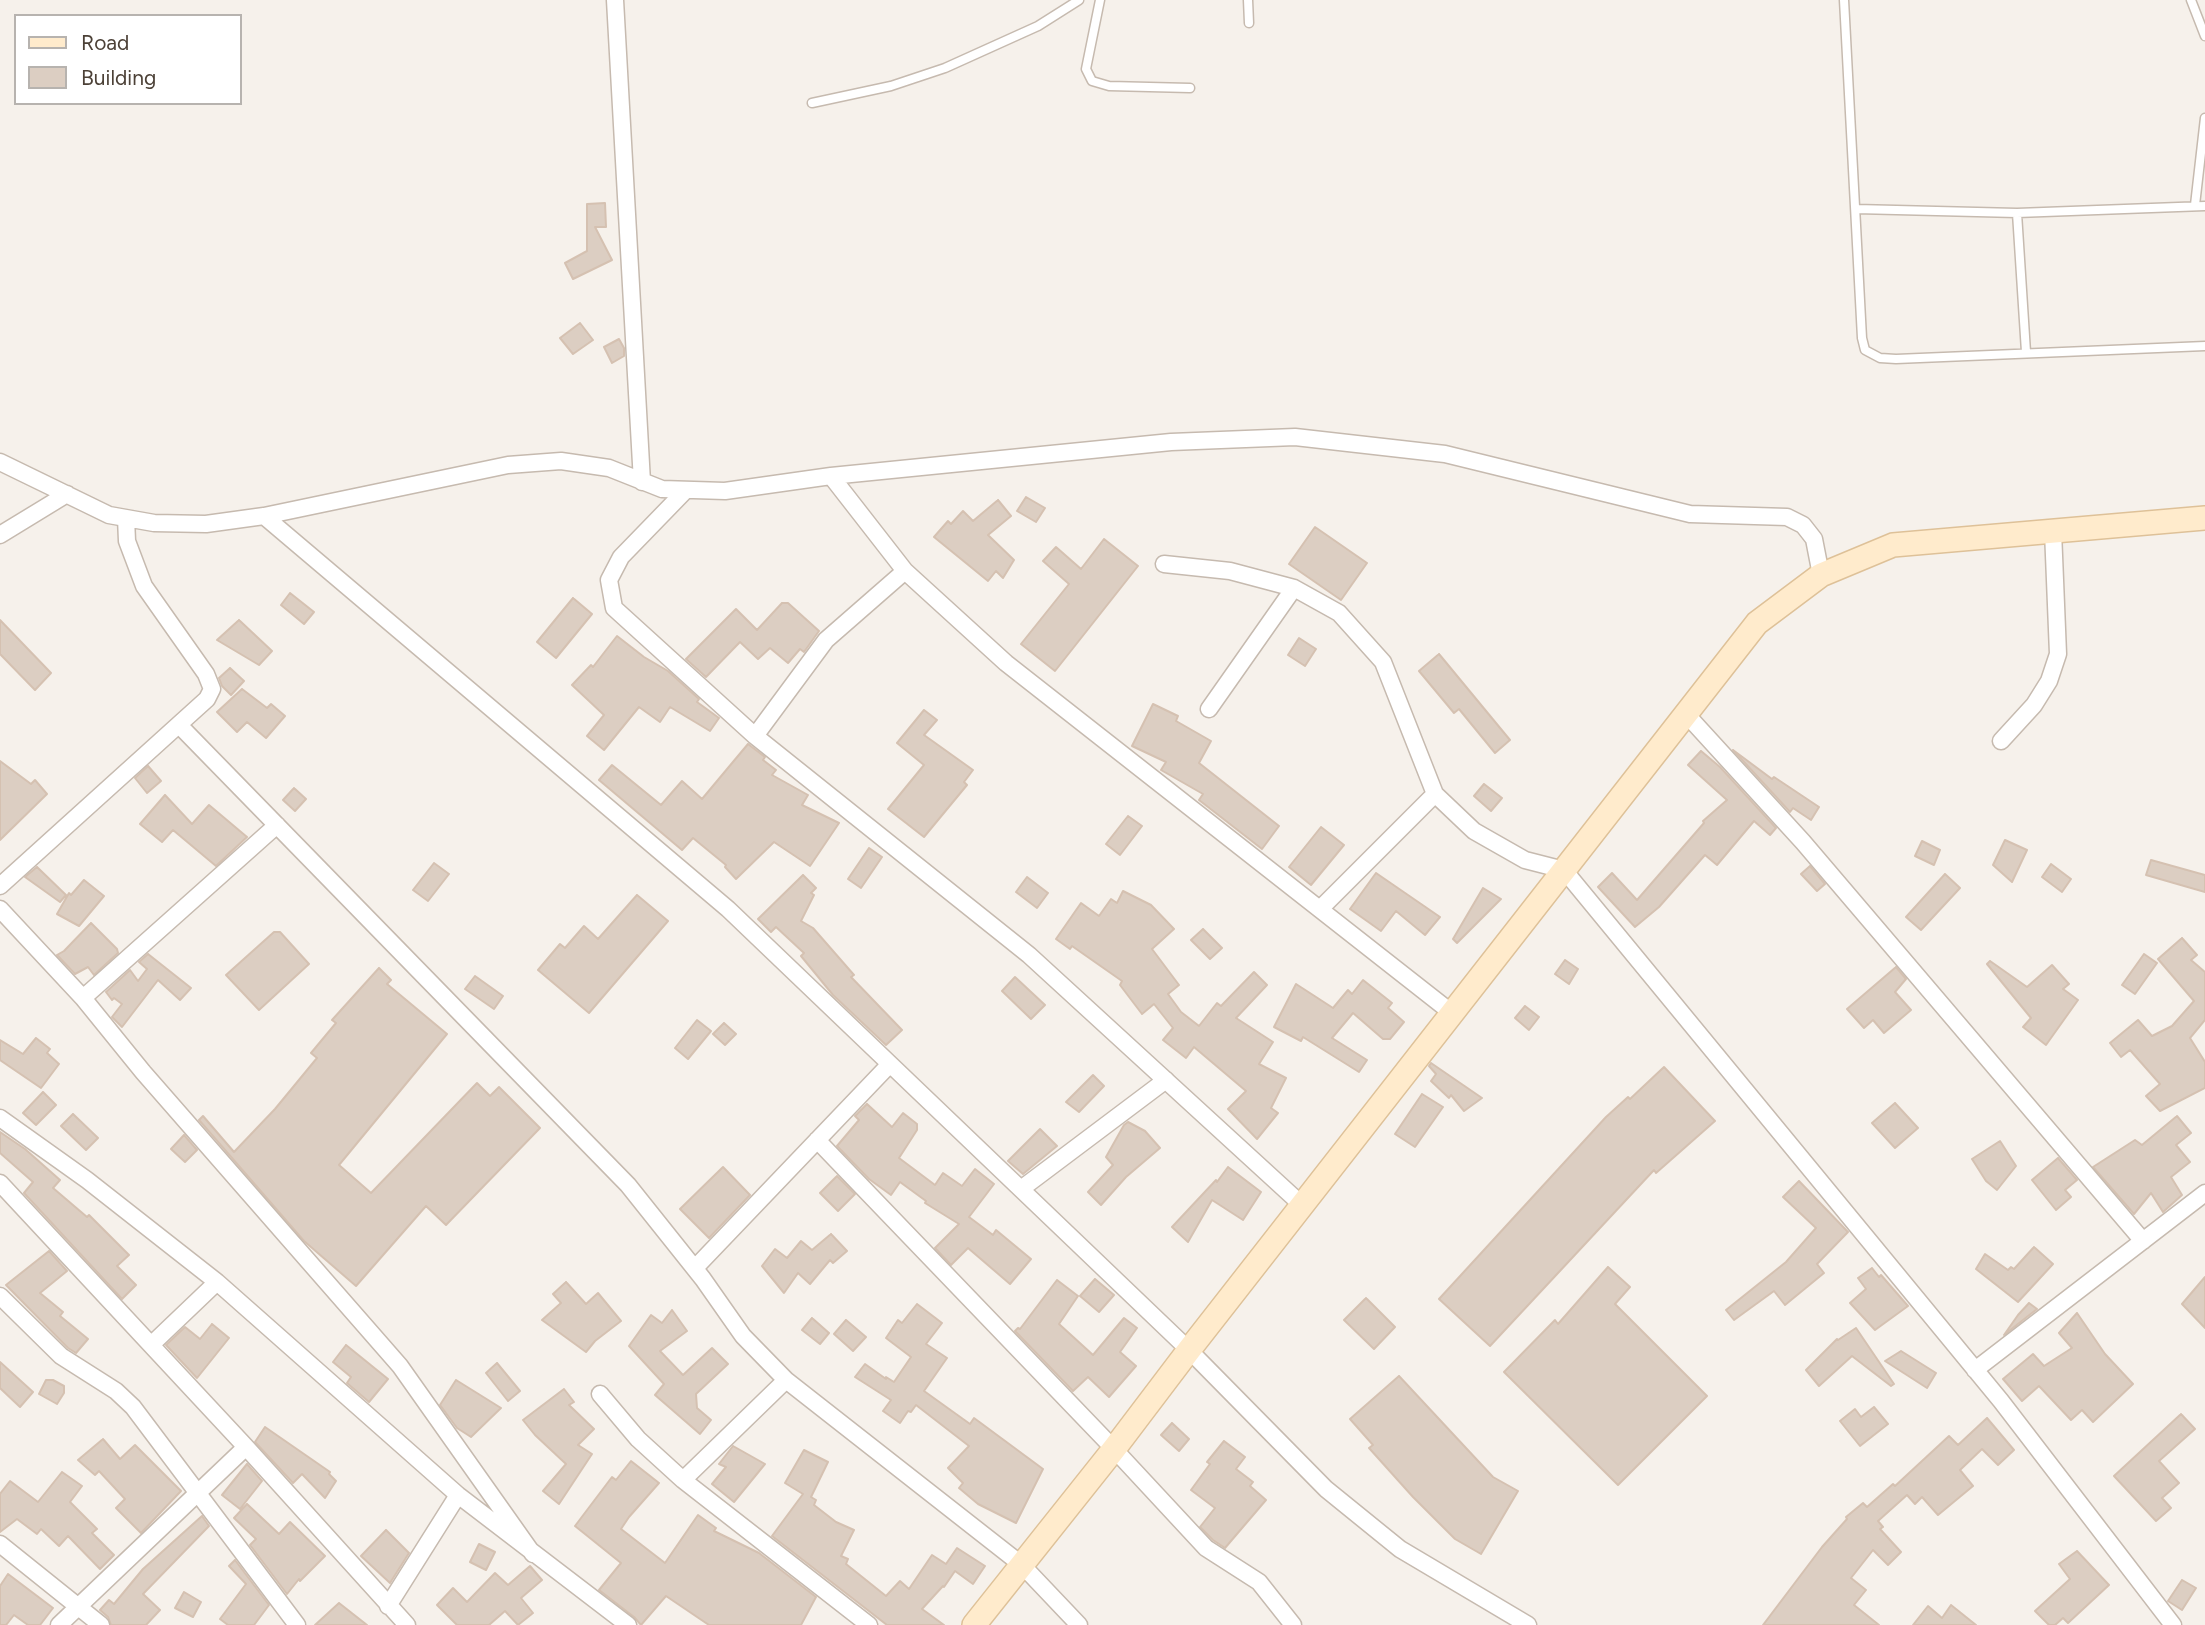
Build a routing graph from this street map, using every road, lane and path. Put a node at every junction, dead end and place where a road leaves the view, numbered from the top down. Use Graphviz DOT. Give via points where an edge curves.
graph roads {
  1 [pos="615,0"];
  2 [pos="1079,0"];
  3 [pos="1100,0"];
  4 [pos="1248,0"];
  5 [pos="1844,0"];
  6 [pos="2191,0"];
  7 [pos="1249,23"];
  8 [pos="2205,36"];
  9 [pos="1191,88"];
  10 [pos="812,103"];
  11 [pos="2205,118"];
  12 [pos="2194,205"];
  13 [pos="2205,206"];
  14 [pos="1856,209"];
  15 [pos="2017,213"];
  16 [pos="2205,346"];
  17 [pos="2026,352"];
  18 [pos="0,462"];
  19 [pos="831,476"];
  20 [pos="642,482"];
  21 [pos="686,490"];
  22 [pos="67,494"];
  23 [pos="264,516"];
  24 [pos="126,518"];
  25 [pos="2205,518"];
  26 [pos="2053,531"];
  27 [pos="0,535"];
  28 [pos="1164,564"];
  29 [pos="905,571"];
  30 [pos="1821,575"];
  31 [pos="1294,588"];
  32 [pos="1209,709"];
  33 [pos="1686,714"];
  34 [pos="179,725"];
  35 [pos="755,736"];
  36 [pos="2001,741"];
  37 [pos="1435,794"];
  38 [pos="277,825"];
  39 [pos="1564,870"];
  40 [pos="0,886"];
  41 [pos="0,909"];
  42 [pos="1320,909"];
  43 [pos="83,998"];
  44 [pos="1452,1013"];
  45 [pos="890,1064"];
  46 [pos="1166,1080"];
  47 [pos="0,1118"];
  48 [pos="817,1140"];
  49 [pos="0,1183"];
  50 [pos="1021,1189"];
  51 [pos="2205,1193"];
  52 [pos="1302,1205"];
  53 [pos="2143,1241"];
  54 [pos="695,1268"];
  55 [pos="217,1282"];
  56 [pos="0,1296"];
  57 [pos="151,1345"];
  58 [pos="1189,1350"];
  59 [pos="1975,1370"];
  60 [pos="786,1380"];
  61 [pos="600,1394"];
  62 [pos="246,1447"];
  63 [pos="1114,1449"];
  64 [pos="683,1480"];
  65 [pos="198,1492"];
  66 [pos="458,1495"];
  67 [pos="0,1544"];
  68 [pos="533,1553"];
  69 [pos="1022,1565"];
  70 [pos="388,1606"];
  71 [pos="78,1607"];
  72 [pos="59,1625"];
  73 [pos="101,1625"];
  74 [pos="297,1625"];
  75 [pos="407,1625"];
  76 [pos="628,1625"];
  77 [pos="869,1625"];
  78 [pos="974,1625"];
  79 [pos="1079,1625"];
  80 [pos="1293,1625"];
  81 [pos="1528,1625"];
  82 [pos="2173,1625"];
  1 -- 20 [label="street"];
  2 -- 10 [label="lane" via="1038,26 945,68 891,86"];
  3 -- 9 [label="lane" via="1086,69 1092,81 1109,86"];
  4 -- 7 [label="lane"];
  5 -- 14 [label="lane"];
  6 -- 8 [label="lane"];
  11 -- 12 [label="lane"];
  12 -- 13 [label="lane"];
  12 -- 15 [label="lane"];
  14 -- 15 [label="lane"];
  14 -- 17 [label="lane" via="1862,338 1871,356 1896,359"];
  15 -- 17 [label="lane"];
  16 -- 17 [label="lane"];
  18 -- 22 [label="street"];
  19 -- 21 [label="street" via="725,491"];
  19 -- 29 [label="street"];
  19 -- 30 [label="street" via="1171,442 1295,437 1445,454 1690,514 1787,517 1803,525 1814,539"];
  20 -- 21 [label="street"];
  20 -- 23 [label="street" via="608,468 561,461 521,464"];
  21 -- 35 [label="street" via="621,557 609,580 614,608"];
  22 -- 24 [label="street" via="109,515"];
  22 -- 27 [label="street"];
  23 -- 24 [label="street" via="206,524"];
  23 -- 45 [label="street" via="728,909"];
  24 -- 34 [label="street" via="127,541 144,586 212,689"];
  25 -- 26 [label="street"];
  26 -- 30 [label="street" via="1893,545"];
  26 -- 36 [label="street" via="2058,654 2034,705"];
  28 -- 31 [label="street" via="1230,571"];
  29 -- 35 [label="street" via="827,640"];
  29 -- 42 [label="street" via="1006,663"];
  30 -- 33 [label="street" via="1757,623"];
  31 -- 32 [label="street"];
  31 -- 37 [label="street" via="1339,614 1383,662"];
  33 -- 39 [label="street"];
  33 -- 53 [label="street" via="1803,842"];
  34 -- 38 [label="street"];
  34 -- 40 [label="street"];
  35 -- 46 [label="street" via="1030,955"];
  37 -- 39 [label="street" via="1474,831 1525,860"];
  37 -- 42 [label="street"];
  38 -- 43 [label="street"];
  38 -- 54 [label="street" via="628,1185"];
  39 -- 44 [label="street"];
  39 -- 59 [label="street"];
  41 -- 43 [label="street"];
  42 -- 44 [label="street"];
  43 -- 68 [label="street" via="400,1366"];
  44 -- 52 [label="street"];
  45 -- 48 [label="street"];
  45 -- 50 [label="street"];
  46 -- 50 [label="street"];
  46 -- 52 [label="street"];
  47 -- 55 [label="street"];
  48 -- 54 [label="street"];
  48 -- 63 [label="street"];
  49 -- 57 [label="street"];
  50 -- 58 [label="street"];
  51 -- 53 [label="street"];
  52 -- 58 [label="street"];
  53 -- 59 [label="street"];
  54 -- 60 [label="street" via="743,1336"];
  55 -- 57 [label="street"];
  55 -- 66 [label="street"];
  56 -- 65 [label="street" via="61,1356 117,1391"];
  57 -- 62 [label="street"];
  58 -- 63 [label="street"];
  58 -- 81 [label="street" via="1326,1489 1400,1549"];
  59 -- 82 [label="street"];
  60 -- 64 [label="street"];
  60 -- 69 [label="street"];
  61 -- 64 [label="street" via="638,1439"];
  62 -- 65 [label="street"];
  62 -- 70 [label="street"];
  63 -- 69 [label="street"];
  63 -- 80 [label="street" via="1206,1548 1259,1582"];
  64 -- 77 [label="street"];
  65 -- 71 [label="street"];
  65 -- 74 [label="street"];
  66 -- 68 [label="street"];
  66 -- 70 [label="street"];
  67 -- 71 [label="street"];
  68 -- 76 [label="street"];
  69 -- 78 [label="street"];
  69 -- 79 [label="street"];
  70 -- 75 [label="street"];
  71 -- 72 [label="street"];
  71 -- 73 [label="street"];
}
